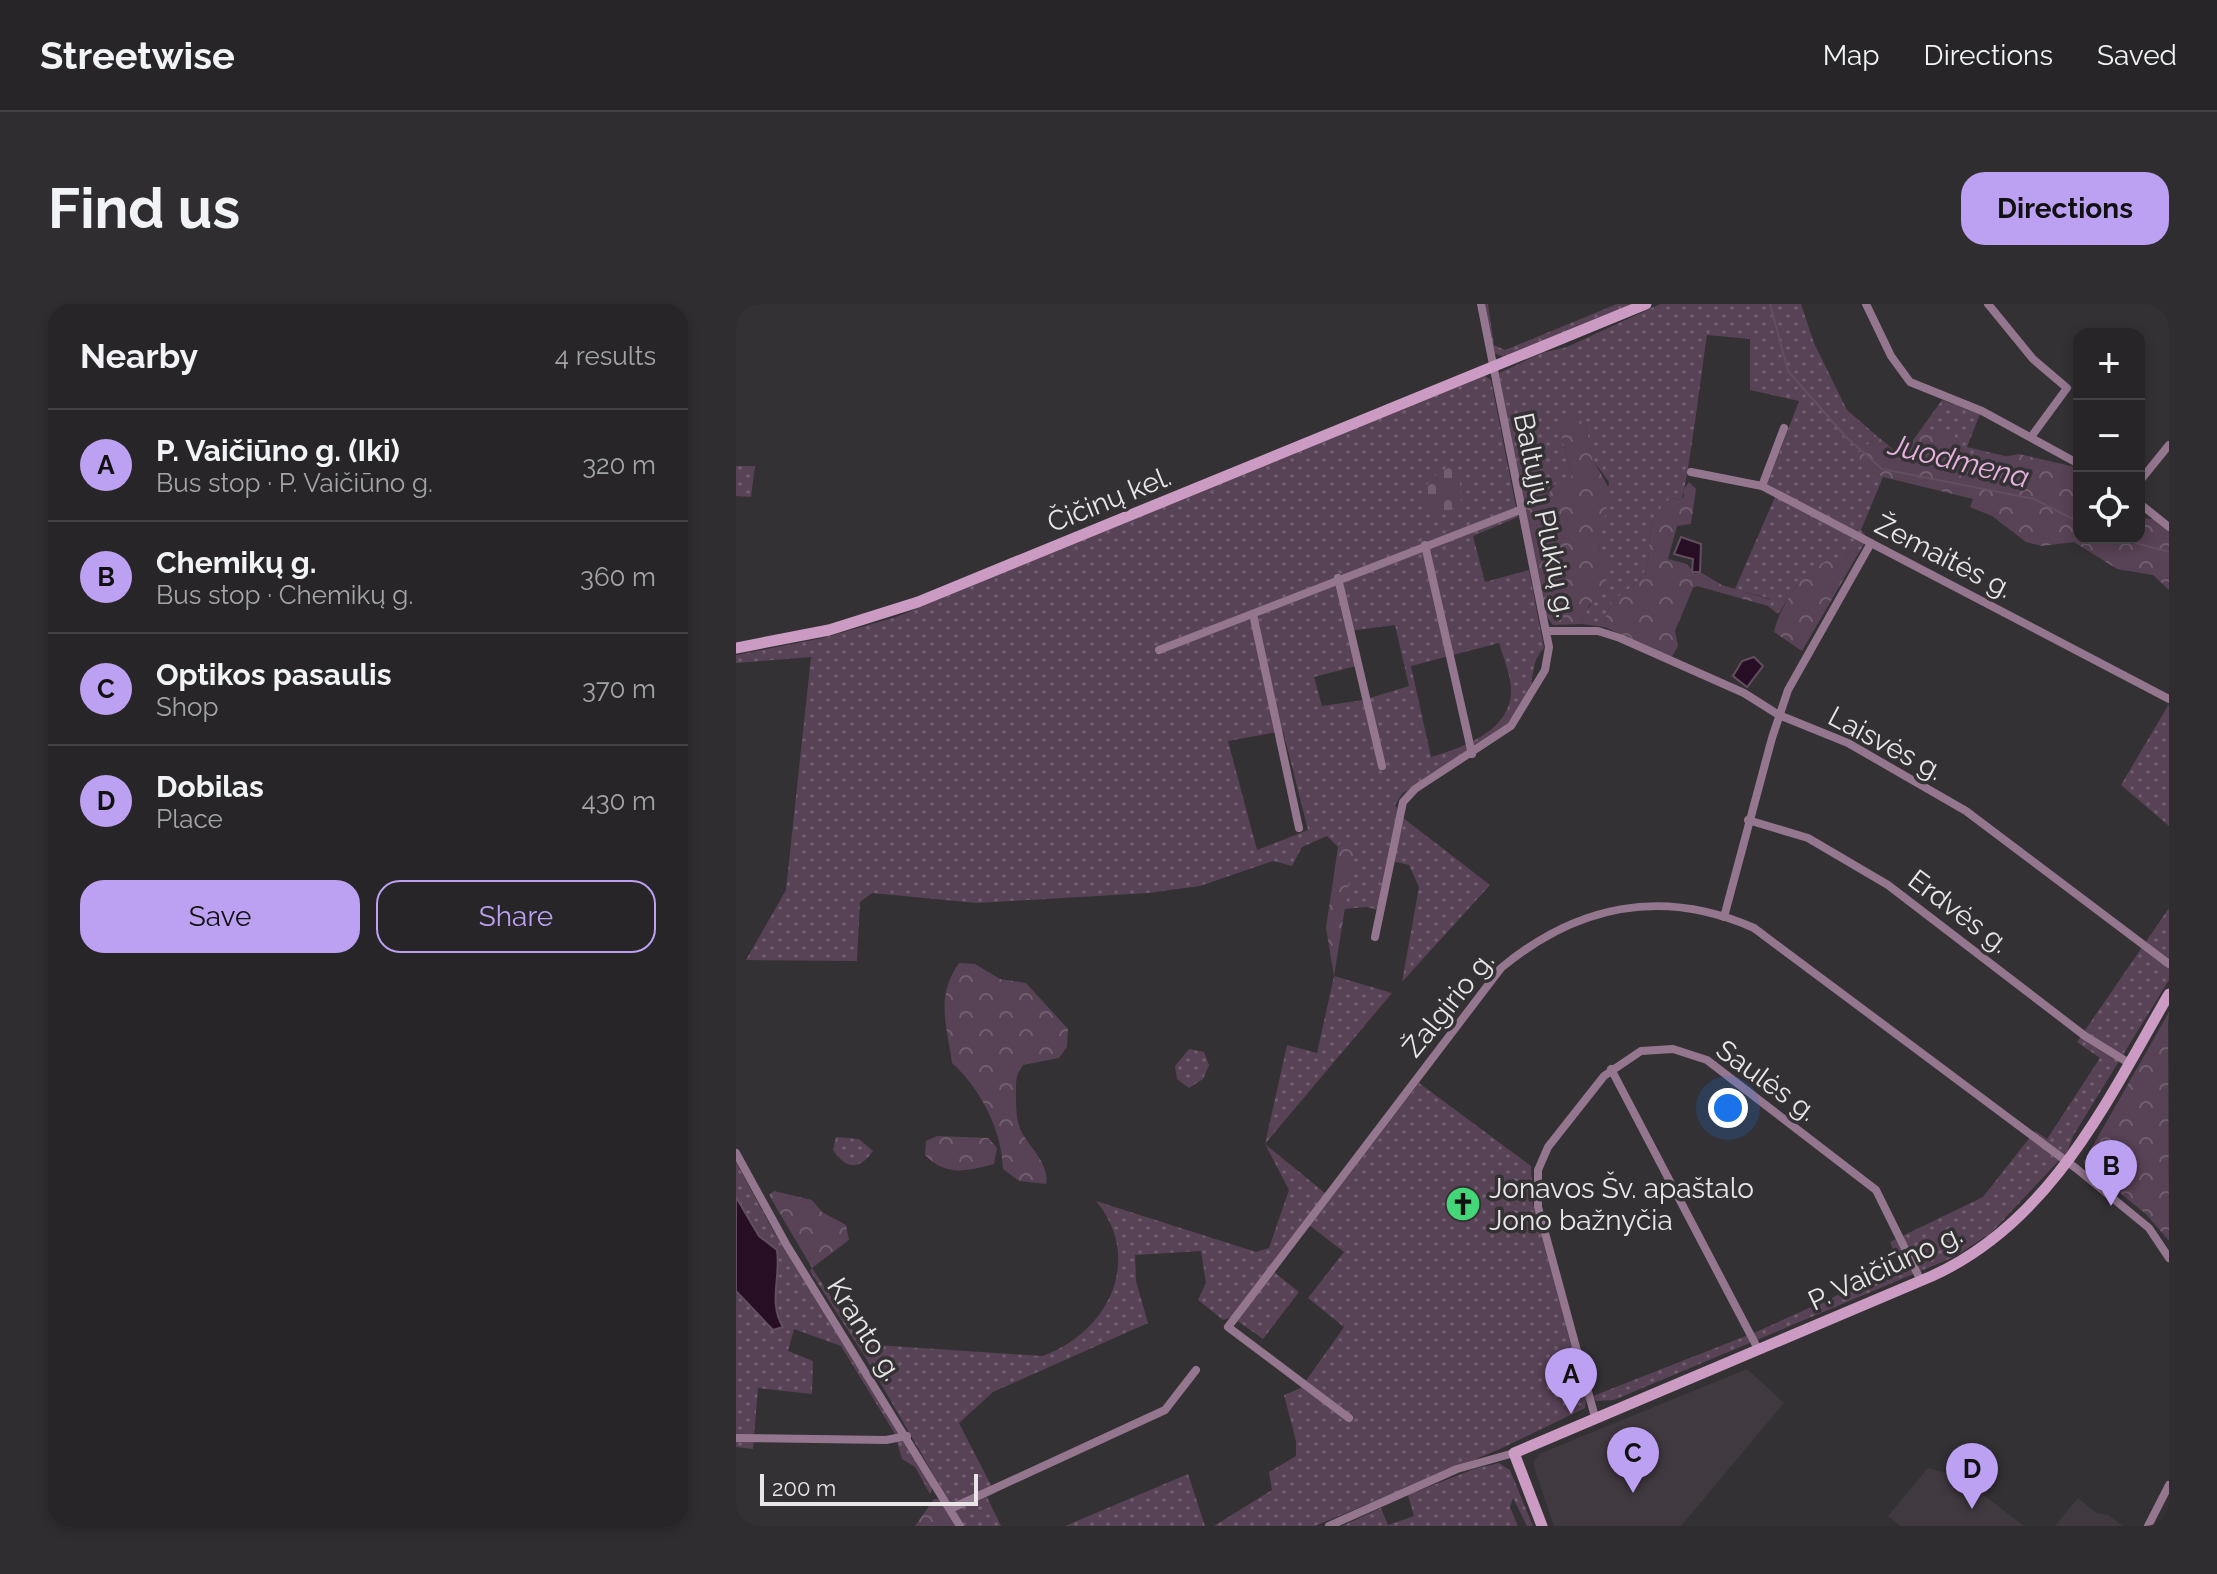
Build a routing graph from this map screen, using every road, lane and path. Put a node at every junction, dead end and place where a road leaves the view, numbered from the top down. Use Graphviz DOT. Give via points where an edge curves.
graph roads {
  1 [pos="1481,304"];
  2 [pos="1646,304"];
  3 [pos="1866,304"];
  4 [pos="1988,304"];
  5 [pos="1491,368"];
  6 [pos="1784,428"];
  7 [pos="2031,437"];
  8 [pos="2169,445"];
  9 [pos="2073,461"];
  10 [pos="1691,472"];
  11 [pos="2145,475"];
  12 [pos="1762,486"];
  13 [pos="2145,508"];
  14 [pos="1520,510"];
  15 [pos="2169,527"];
  16 [pos="1871,543"];
  17 [pos="1425,545"];
  18 [pos="1338,578"];
  19 [pos="1253,614"];
  20 [pos="1549,631"];
  21 [pos="736,648"];
  22 [pos="1159,650"];
  23 [pos="2169,699"];
  24 [pos="1779,715"];
  25 [pos="1472,754"];
  26 [pos="1382,766"];
  27 [pos="1748,820"];
  28 [pos="1299,828"];
  29 [pos="1724,917"];
  30 [pos="1375,937"];
  31 [pos="2169,964"];
  32 [pos="2169,994"];
  33 [pos="2129,1063"];
  34 [pos="1611,1069"];
  35 [pos="736,1153"];
  36 [pos="2069,1163"];
  37 [pos="2169,1258"];
  38 [pos="1921,1281"];
  39 [pos="1758,1349"];
  40 [pos="1196,1370"];
  41 [pos="1595,1417"];
  42 [pos="1349,1418"];
  43 [pos="907,1436"];
  44 [pos="736,1438"];
  45 [pos="1514,1453"];
  46 [pos="2169,1485"];
  47 [pos="950,1509"];
  48 [pos="960,1526"];
  49 [pos="1329,1526"];
  50 [pos="1542,1526"];
  51 [pos="2148,1526"];
  1 -- 5 [label="street, Baltųjų Plukių g."];
  2 -- 5 [label="main road, Čičinų kel."];
  3 -- 7 [label="street" via="1910,382"];
  4 -- 7 [label="street" via="2033,359 2067,388"];
  5 -- 14 [label="street, Baltųjų Plukių g."];
  5 -- 21 [label="main road, Čičinų kel." via="918,602 829,630"];
  6 -- 12 [label="street"];
  7 -- 9 [label="street"];
  8 -- 11 [label="street"];
  10 -- 12 [label="street, Žemaitės g."];
  12 -- 16 [label="street, Žemaitės g."];
  13 -- 15 [label="street"];
  14 -- 17 [label="street"];
  14 -- 20 [label="street, Baltųjų Plukių g."];
  16 -- 23 [label="street, Žemaitės g."];
  16 -- 24 [label="street" via="1800,666"];
  17 -- 18 [label="street"];
  17 -- 25 [label="street"];
  18 -- 19 [label="street"];
  18 -- 26 [label="street"];
  19 -- 22 [label="street"];
  19 -- 28 [label="street"];
  20 -- 24 [label="street, Laisvės g." via="1598,631 1620,638 1744,693"];
  20 -- 25 [label="street, Baltųjų Plukių g." via="1545,670 1520,716"];
  24 -- 27 [label="street"];
  24 -- 31 [label="street, Laisvės g." via="1848,743 1966,811"];
  25 -- 30 [label="street, Baltųjų Plukių g." via="1403,802"];
  27 -- 29 [label="street"];
  27 -- 33 [label="street, Erdvės g." via="1808,838 1888,885 2085,1036"];
  29 -- 36 [label="street, Žalgirio g." via="1774,941"];
  29 -- 42 [label="street, Žalgirio g." via="1656,906 1602,912 1533,942 1501,968 1228,1327"];
  32 -- 33 [label="main road, P. Vaičiūno g."];
  33 -- 36 [label="main road, P. Vaičiūno g."];
  34 -- 38 [label="street, Saulės g." via="1655,1049 1707,1060 1876,1190"];
  34 -- 39 [label="street"];
  34 -- 41 [label="street, Saulės g." via="1548,1147 1538,1170 1538,1207"];
  35 -- 43 [label="street, Kranto g." via="786,1244"];
  36 -- 37 [label="street, Žalgirio g." via="2149,1228"];
  36 -- 38 [label="main road, P. Vaičiūno g." via="1986,1246"];
  38 -- 39 [label="main road, P. Vaičiūno g."];
  39 -- 41 [label="main road, P. Vaičiūno g."];
  40 -- 47 [label="street" via="1165,1410"];
  41 -- 45 [label="main road, P. Vaičiūno g."];
  43 -- 44 [label="street"];
  43 -- 47 [label="street, Kranto g."];
  45 -- 49 [label="street" via="1457,1469"];
  45 -- 50 [label="main road"];
  46 -- 51 [label="street"];
  47 -- 48 [label="street, Kranto g."];
}
